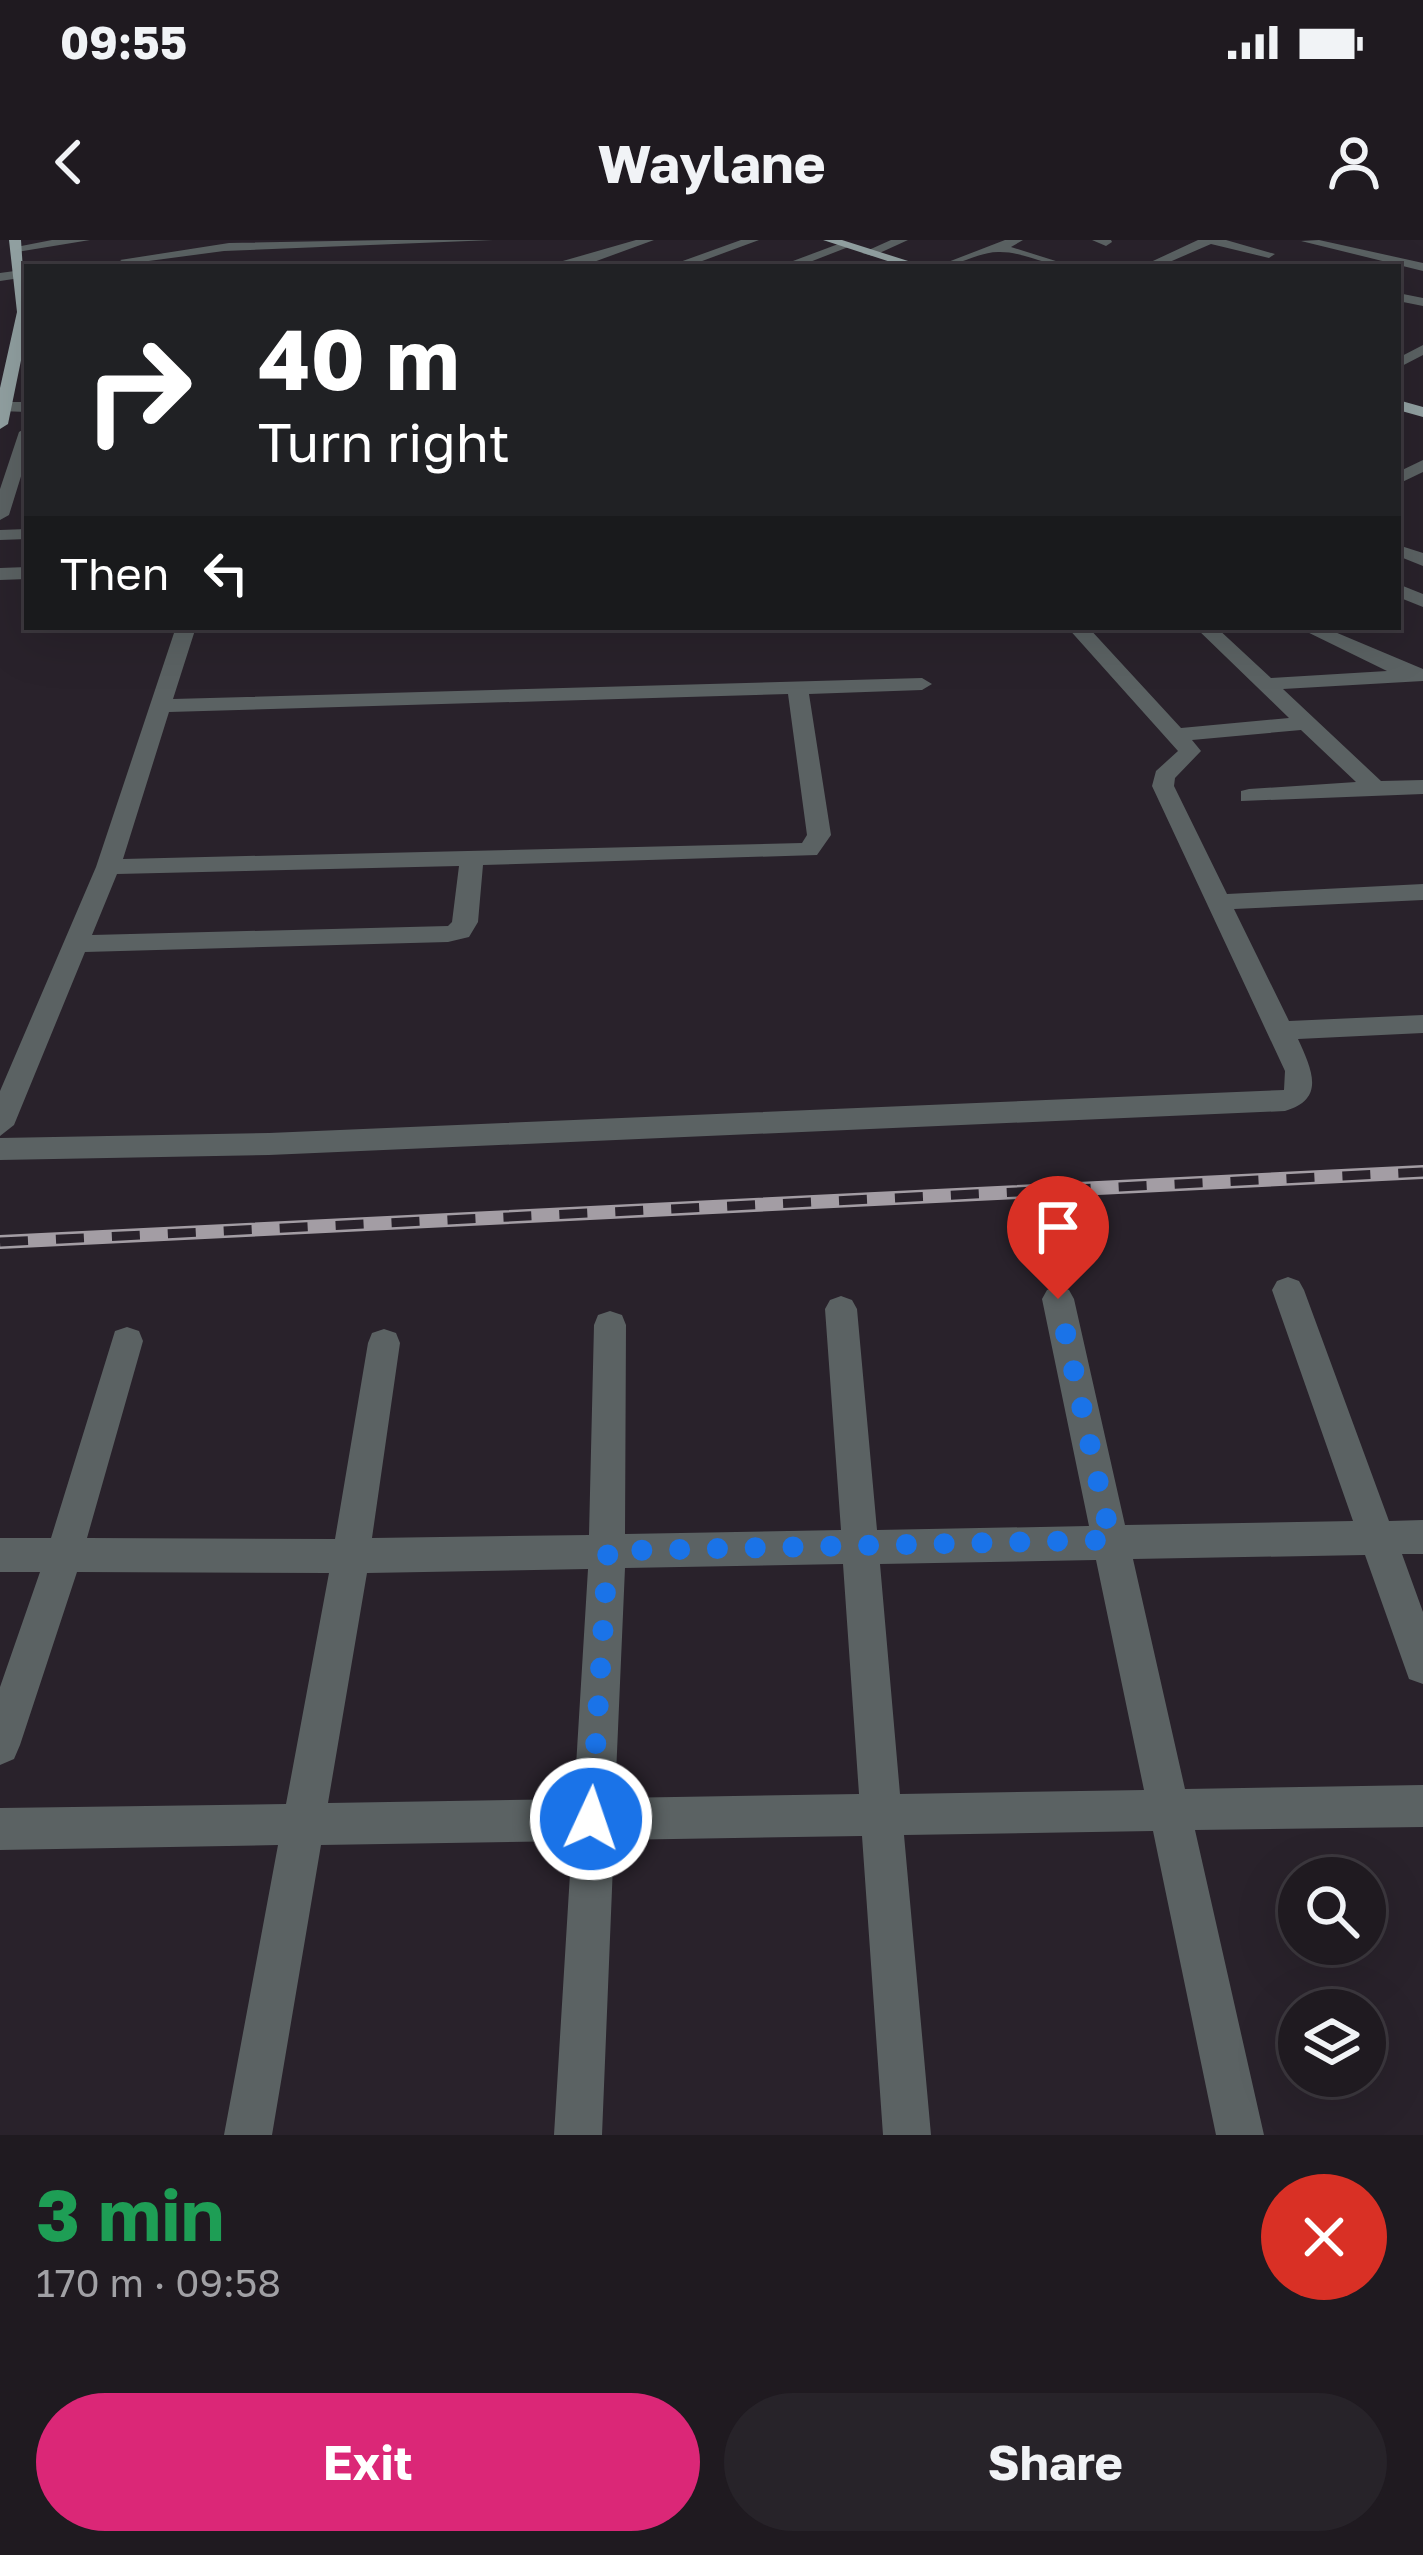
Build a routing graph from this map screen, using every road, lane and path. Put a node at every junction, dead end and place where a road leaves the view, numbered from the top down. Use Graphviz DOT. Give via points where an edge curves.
graph roads {
  1 [pos="84,240"];
  2 [pos="648,240"];
  3 [pos="753,240"];
  4 [pos="902,240"];
  5 [pos="1017,240"];
  6 [pos="1210,240"];
  7 [pos="835,242"];
  8 [pos="1307,242"];
  9 [pos="16,244"];
  10 [pos="487,245"];
  11 [pos="228,246"];
  12 [pos="998,247"];
  13 [pos="868,253"];
  14 [pos="126,260"];
  15 [pos="1266,262"];
  16 [pos="572,264"];
  17 [pos="682,264"];
  18 [pos="790,264"];
  19 [pos="892,264"];
  20 [pos="950,264"];
  21 [pos="1058,264"];
  22 [pos="1154,264"];
  23 [pos="1395,264"];
  24 [pos="0,273"];
  25 [pos="23,277"];
  26 [pos="22,341"];
  27 [pos="18,374"];
  28 [pos="1,413"];
  29 [pos="24,455"];
  30 [pos="19,487"];
  31 [pos="0,515"];
  32 [pos="186,630"];
  33 [pos="1080,630"];
  34 [pos="1208,630"];
  35 [pos="1314,630"];
  36 [pos="1419,675"];
  37 [pos="922,683"];
  38 [pos="1270,684"];
  39 [pos="797,686"];
  40 [pos="162,706"];
  41 [pos="1309,724"];
  42 [pos="1179,735"];
  43 [pos="1423,787"];
  44 [pos="1375,788"];
  45 [pos="1249,796"];
  46 [pos="472,860"];
  47 [pos="108,867"];
  48 [pos="1423,892"];
  49 [pos="1217,902"];
  50 [pos="78,944"];
  51 [pos="1423,1024"];
  52 [pos="1280,1031"];
  53 [pos="0,1125"];
  54 [pos="0,1149"];
  55 [pos="1288,1290"];
  56 [pos="1058,1299"];
  57 [pos="841,1310"];
  58 [pos="610,1325"];
  59 [pos="127,1341"];
  60 [pos="384,1342"];
  61 [pos="1423,1537"];
  62 [pos="1379,1538"];
  63 [pos="1111,1540"];
  64 [pos="857,1545"];
  65 [pos="608,1551"];
  66 [pos="0,1555"];
  67 [pos="64,1555"];
  68 [pos="351,1556"];
  69 [pos="1423,1665"];
  70 [pos="0,1745"];
  71 [pos="1423,1806"];
  72 [pos="1167,1813"];
  73 [pos="883,1816"];
  74 [pos="591,1819"];
  75 [pos="303,1820"];
  76 [pos="0,1829"];
  77 [pos="248,2135"];
  78 [pos="578,2135"];
  79 [pos="907,2135"];
  80 [pos="1240,2135"];
  1 -- 9 [label="street"];
  2 -- 16 [label="street"];
  3 -- 17 [label="street"];
  4 -- 13 [label="street"];
  5 -- 12 [label="street"];
  6 -- 15 [label="street"];
  6 -- 22 [label="street"];
  7 -- 13 [label="main road"];
  7 -- 18 [label="street"];
  8 -- 23 [label="street"];
  9 -- 25 [label="main road"];
  10 -- 11 [label="street"];
  11 -- 14 [label="street"];
  12 -- 20 [label="street"];
  12 -- 21 [label="street"];
  13 -- 19 [label="main road"];
  24 -- 25 [label="street"];
  26 -- 27 [label="main road"];
  27 -- 28 [label="main road"];
  29 -- 30 [label="street"];
  30 -- 31 [label="street"];
  32 -- 40 [label="street"];
  33 -- 42 [label="street"];
  34 -- 38 [label="street"];
  35 -- 36 [label="street"];
  36 -- 38 [label="street"];
  37 -- 39 [label="street"];
  38 -- 41 [label="street"];
  39 -- 40 [label="street"];
  39 -- 46 [label="street" via="819,835 808,850"];
  40 -- 47 [label="street"];
  41 -- 42 [label="street"];
  41 -- 44 [label="street"];
  42 -- 49 [label="street" via="1189,757 1163,785"];
  43 -- 44 [label="street"];
  44 -- 45 [label="street"];
  46 -- 47 [label="street"];
  46 -- 50 [label="street" via="465,922 448,934"];
  47 -- 50 [label="street"];
  48 -- 49 [label="street"];
  49 -- 52 [label="street"];
  50 -- 53 [label="street"];
  51 -- 52 [label="street"];
  52 -- 54 [label="street" via="1301,1083 1286,1101"];
  55 -- 62 [label="street"];
  56 -- 63 [label="street"];
  57 -- 64 [label="street"];
  58 -- 65 [label="street"];
  59 -- 67 [label="street"];
  60 -- 68 [label="street"];
  61 -- 62 [label="street"];
  62 -- 63 [label="street"];
  62 -- 69 [label="street"];
  63 -- 64 [label="street"];
  63 -- 72 [label="street"];
  64 -- 65 [label="street"];
  64 -- 73 [label="street"];
  65 -- 68 [label="street"];
  65 -- 74 [label="street"];
  66 -- 67 [label="street"];
  67 -- 68 [label="street"];
  67 -- 70 [label="street"];
  68 -- 75 [label="street"];
  71 -- 72 [label="street"];
  72 -- 73 [label="street"];
  72 -- 80 [label="street"];
  73 -- 74 [label="street"];
  73 -- 79 [label="street"];
  74 -- 75 [label="street"];
  74 -- 78 [label="street"];
  75 -- 76 [label="street"];
  75 -- 77 [label="street"];
}
